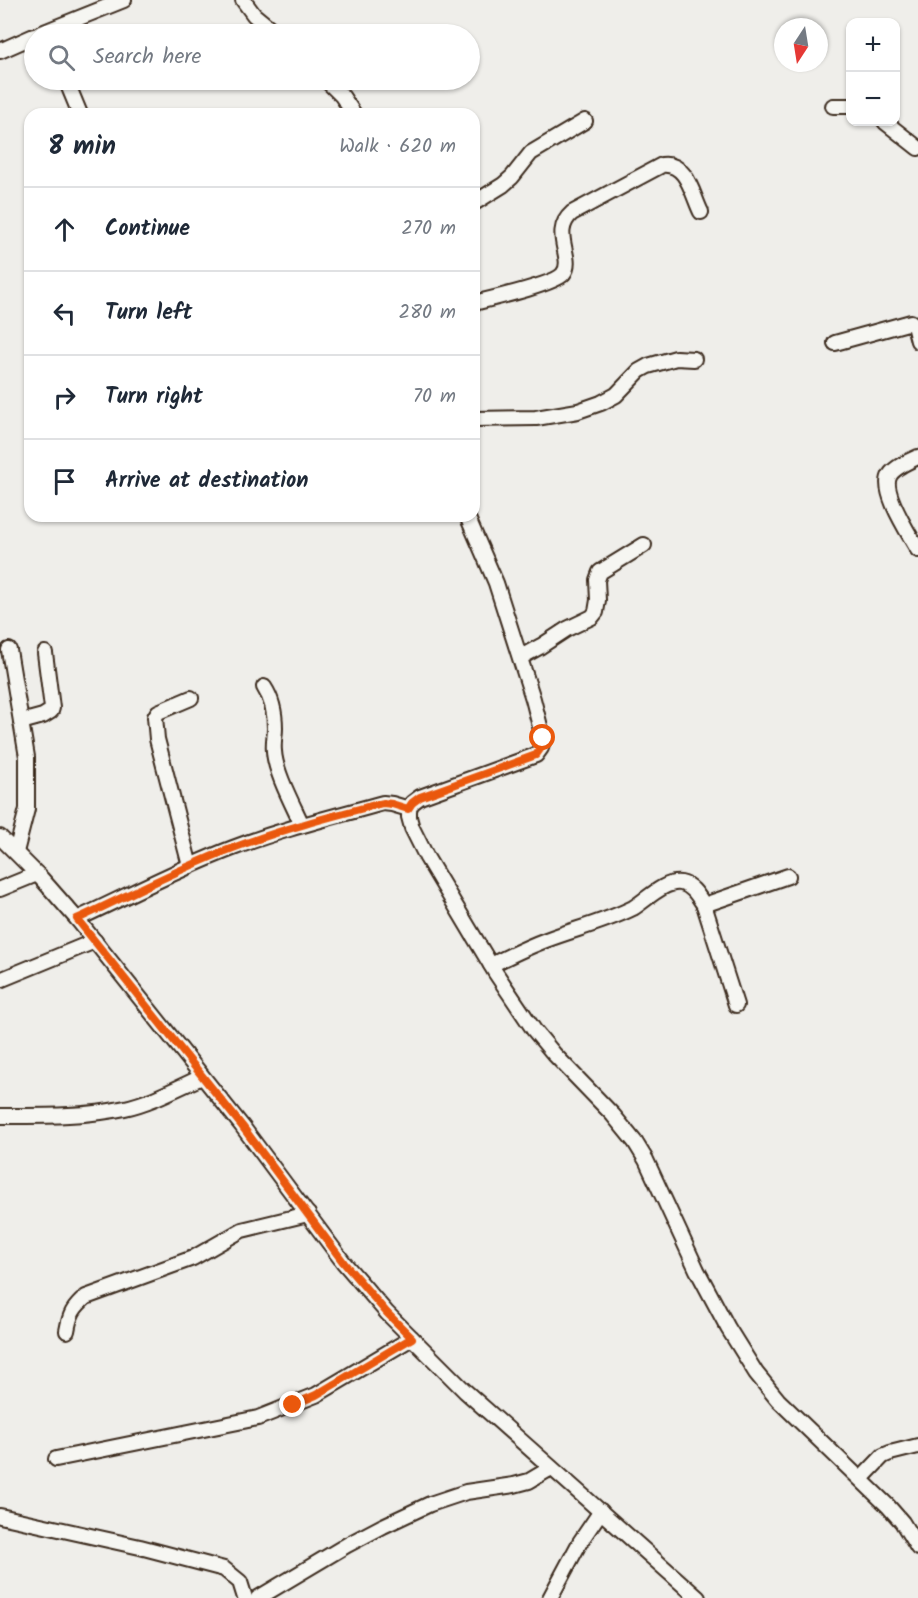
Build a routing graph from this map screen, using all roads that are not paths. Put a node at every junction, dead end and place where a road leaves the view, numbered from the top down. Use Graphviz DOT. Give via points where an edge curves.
graph roads {
  1 [pos="124,0"];
  2 [pos="243,0"];
  3 [pos="66,24"];
  4 [pos="265,24"];
  5 [pos="24,41"];
  6 [pos="0,51"];
  7 [pos="70,90"];
  8 [pos="336,90"];
  9 [pos="833,106"];
  10 [pos="846,106"];
  11 [pos="78,108"];
  12 [pos="350,108"];
  13 [pos="585,121"];
  14 [pos="890,126"];
  15 [pos="918,148"];
  16 [pos="480,199"];
  17 [pos="700,213"];
  18 [pos="480,301"];
  19 [pos="918,341"];
  20 [pos="835,343"];
  21 [pos="694,359"];
  22 [pos="480,419"];
  23 [pos="918,457"];
  24 [pos="470,522"];
  25 [pos="644,545"];
  26 [pos="918,550"];
  27 [pos="9,650"];
  28 [pos="45,653"];
  29 [pos="521,657"];
  30 [pos="264,687"];
  31 [pos="190,698"];
  32 [pos="21,722"];
  33 [pos="408,809"];
  34 [pos="302,825"];
  35 [pos="0,837"];
  36 [pos="16,852"];
  37 [pos="190,866"];
  38 [pos="37,874"];
  39 [pos="788,876"];
  40 [pos="0,889"];
  41 [pos="704,905"];
  42 [pos="77,919"];
  43 [pos="95,941"];
  44 [pos="491,965"];
  45 [pos="0,980"];
  46 [pos="736,1005"];
  47 [pos="202,1077"];
  48 [pos="0,1116"];
  49 [pos="308,1214"];
  50 [pos="67,1331"];
  51 [pos="412,1338"];
  52 [pos="918,1446"];
  53 [pos="56,1458"];
  54 [pos="551,1468"];
  55 [pos="861,1479"];
  56 [pos="601,1511"];
  57 [pos="0,1516"];
  58 [pos="918,1548"];
  59 [pos="245,1598"];
  60 [pos="258,1598"];
  61 [pos="550,1598"];
  62 [pos="698,1598"];
  1 -- 3 [label="street"];
  2 -- 4 [label="street"];
  5 -- 6 [label="street"];
  7 -- 11 [label="street"];
  8 -- 12 [label="street"];
  9 -- 10 [label="street"];
  13 -- 16 [label="street" via="531,153 512,177"];
  14 -- 15 [label="street"];
  17 -- 18 [label="street" via="682,171 676,166 662,165 566,218 562,231 567,266 560,278"];
  19 -- 20 [label="street" via="911,322"];
  21 -- 22 [label="street" via="676,358 639,370 616,395 578,411 536,418"];
  23 -- 26 [label="street" via="888,478 890,498"];
  24 -- 29 [label="street"];
  25 -- 29 [label="street" via="600,572 596,612 592,616"];
  27 -- 32 [label="street"];
  28 -- 32 [label="street" via="51,711"];
  29 -- 33 [label="street" via="542,731 541,748 536,755 420,797"];
  30 -- 34 [label="street" via="274,716 277,765"];
  31 -- 37 [label="street" via="155,717"];
  32 -- 36 [label="street" via="28,793"];
  33 -- 34 [label="street" via="383,803"];
  33 -- 44 [label="street" via="412,828 427,858"];
  34 -- 37 [label="street"];
  35 -- 36 [label="street"];
  36 -- 38 [label="street"];
  37 -- 42 [label="street"];
  38 -- 40 [label="street"];
  38 -- 42 [label="street"];
  39 -- 41 [label="street"];
  41 -- 44 [label="street" via="689,886 672,883 634,907"];
  41 -- 46 [label="street"];
  42 -- 43 [label="street"];
  43 -- 45 [label="street"];
  43 -- 47 [label="street"];
  44 -- 55 [label="street" via="534,1030 635,1142 707,1289 756,1373 811,1434"];
  47 -- 48 [label="street" via="127,1108 94,1114"];
  47 -- 49 [label="street"];
  49 -- 50 [label="street" via="242,1230 193,1258 86,1297 76,1305"];
  49 -- 51 [label="street" via="344,1263"];
  51 -- 53 [label="street" via="316,1395 258,1418"];
  51 -- 54 [label="street"];
  52 -- 55 [label="street" via="883,1456"];
  54 -- 56 [label="street"];
  54 -- 60 [label="street" via="529,1482 466,1492 430,1504 347,1545"];
  55 -- 58 [label="street" via="902,1522"];
  56 -- 61 [label="street"];
  56 -- 62 [label="street"];
  57 -- 59 [label="street" via="224,1569 240,1582"];
}
